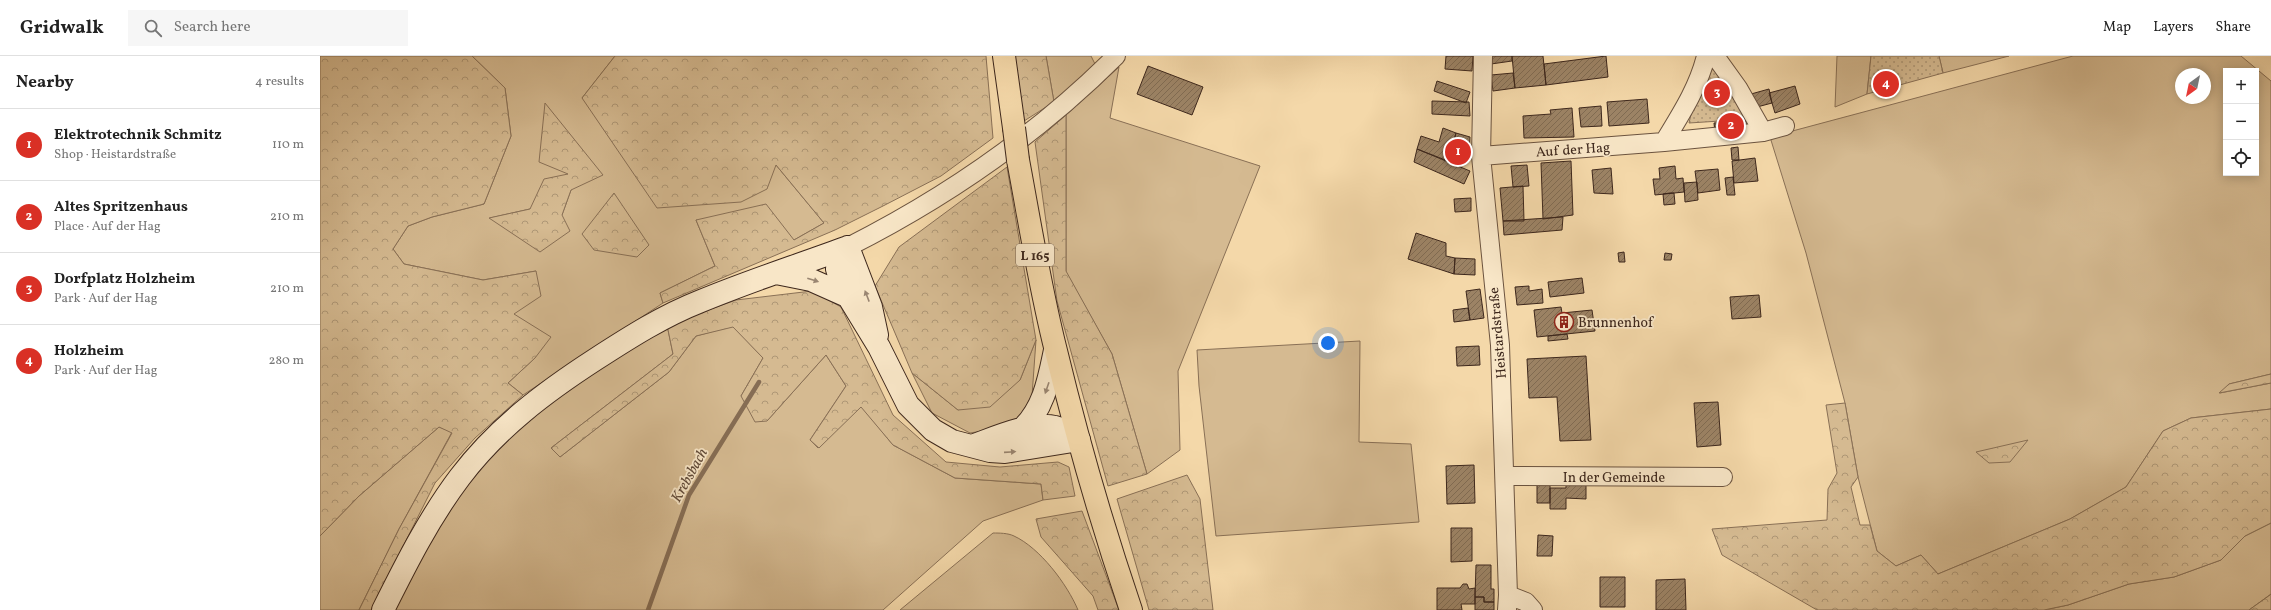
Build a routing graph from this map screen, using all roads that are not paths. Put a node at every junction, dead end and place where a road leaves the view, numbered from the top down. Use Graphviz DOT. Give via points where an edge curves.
graph roads {
  1 [pos="1004,56"];
  2 [pos="1116,56"];
  3 [pos="1483,56"];
  4 [pos="1706,56"];
  5 [pos="1715,56"];
  6 [pos="1785,126"];
  7 [pos="1763,132"];
  8 [pos="1664,142"];
  9 [pos="1481,156"];
  10 [pos="848,247"];
  11 [pos="775,273"];
  12 [pos="847,296"];
  13 [pos="879,347"];
  14 [pos="1056,350"];
  15 [pos="1022,430"];
  16 [pos="1079,440"];
  17 [pos="972,446"];
  18 [pos="1505,476"];
  19 [pos="1723,477"];
  20 [pos="1507,602"];
  21 [pos="383,610"];
  22 [pos="1131,610"];
  23 [pos="1533,610"];
  1 -- 14 [label="main road, L 165, bridge" via="1018,160 1037,266"];
  2 -- 10 [label="street" via="1065,105 997,157 923,207"];
  3 -- 9 [label="street, Heistardstraße"];
  4 -- 8 [label="street" via="1702,74 1691,97"];
  5 -- 7 [label="street" via="1738,88"];
  6 -- 7 [label="street, Auf der Hag"];
  7 -- 8 [label="street, Auf der Hag"];
  8 -- 9 [label="street, Auf der Hag"];
  9 -- 18 [label="street, Heistardstraße" via="1500,345"];
  10 -- 11 [label="main road"];
  10 -- 12 [label="main road" via="837,269"];
  13 -- 10 [label="main road, one-way" via="871,307"];
  11 -- 12 [label="main road, one-way" via="811,280"];
  11 -- 21 [label="main road" via="700,301 654,323 566,378 517,416 479,453 443,500"];
  12 -- 13 [label="main road"];
  13 -- 17 [label="main road" via="915,414 944,437"];
  14 -- 15 [label="main road, L 165, one-way" via="1044,394 1034,415"];
  14 -- 16 [label="main road, L 165"];
  15 -- 16 [label="main road" via="1050,426 1064,430"];
  15 -- 17 [label="main road"];
  17 -- 16 [label="main road, one-way" via="1005,452"];
  16 -- 22 [label="main road, L 165"];
  18 -- 19 [label="street, In der Gemeinde"];
  18 -- 20 [label="street, Heistardstraße"];
  20 -- 23 [label="street" via="1526,602"];
}
